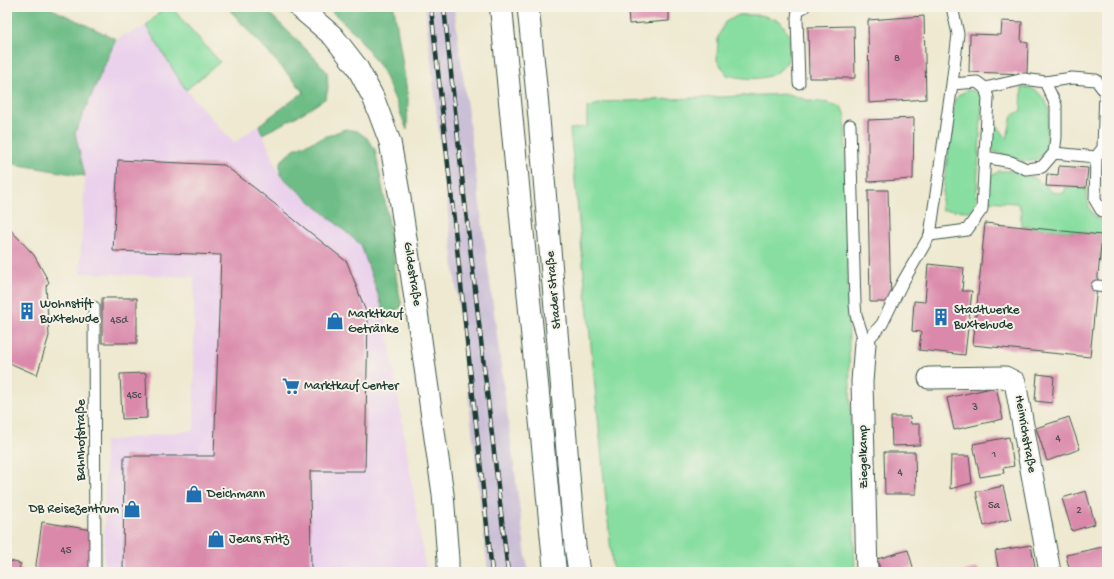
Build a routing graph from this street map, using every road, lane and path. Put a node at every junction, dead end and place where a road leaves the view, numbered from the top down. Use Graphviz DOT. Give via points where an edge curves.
graph roads {
  1 [pos="299,7"];
  2 [pos="501,7"];
  3 [pos="528,7"];
  4 [pos="804,7"];
  5 [pos="952,7"];
  6 [pos="1045,82"];
  7 [pos="799,83"];
  8 [pos="952,84"];
  9 [pos="985,88"];
  10 [pos="850,126"];
  11 [pos="1054,152"];
  12 [pos="985,157"];
  13 [pos="1096,157"];
  14 [pos="1107,214"];
  15 [pos="930,235"];
  16 [pos="94,307"];
  17 [pos="865,342"];
  18 [pos="929,378"];
  19 [pos="95,572"];
  20 [pos="448,572"];
  21 [pos="556,572"];
  22 [pos="579,572"];
  23 [pos="867,572"];
  24 [pos="1050,572"];
  1 -- 20 [label="street, Gildestraße" via="333,36 357,67 373,97 390,142 442,486"];
  2 -- 21 [label="street"];
  3 -- 22 [label="street, Stader Straße"];
  4 -- 7 [label="lane" via="798,10 797,18"];
  5 -- 8 [label="lane" via="958,34"];
  6 -- 9 [label="lane" via="1024,79"];
  6 -- 11 [label="lane" via="1056,104"];
  6 -- 13 [label="lane" via="1072,78 1096,80 1105,92 1103,148"];
  8 -- 9 [label="lane" via="977,82"];
  8 -- 15 [label="lane"];
  9 -- 12 [label="lane" via="988,98"];
  10 -- 17 [label="lane" via="855,304"];
  11 -- 12 [label="lane" via="1042,167 1026,169 1011,162"];
  11 -- 13 [label="lane"];
  12 -- 15 [label="lane" via="982,209 967,230"];
  13 -- 14 [label="lane" via="1095,200"];
  15 -- 17 [label="lane" via="882,324"];
  16 -- 19 [label="lane, Bahnhofstraße"];
  17 -- 23 [label="street, Ziegelkamp" via="862,382"];
  18 -- 24 [label="street, Heinrichstraße" via="1006,377 1015,382"];
}
